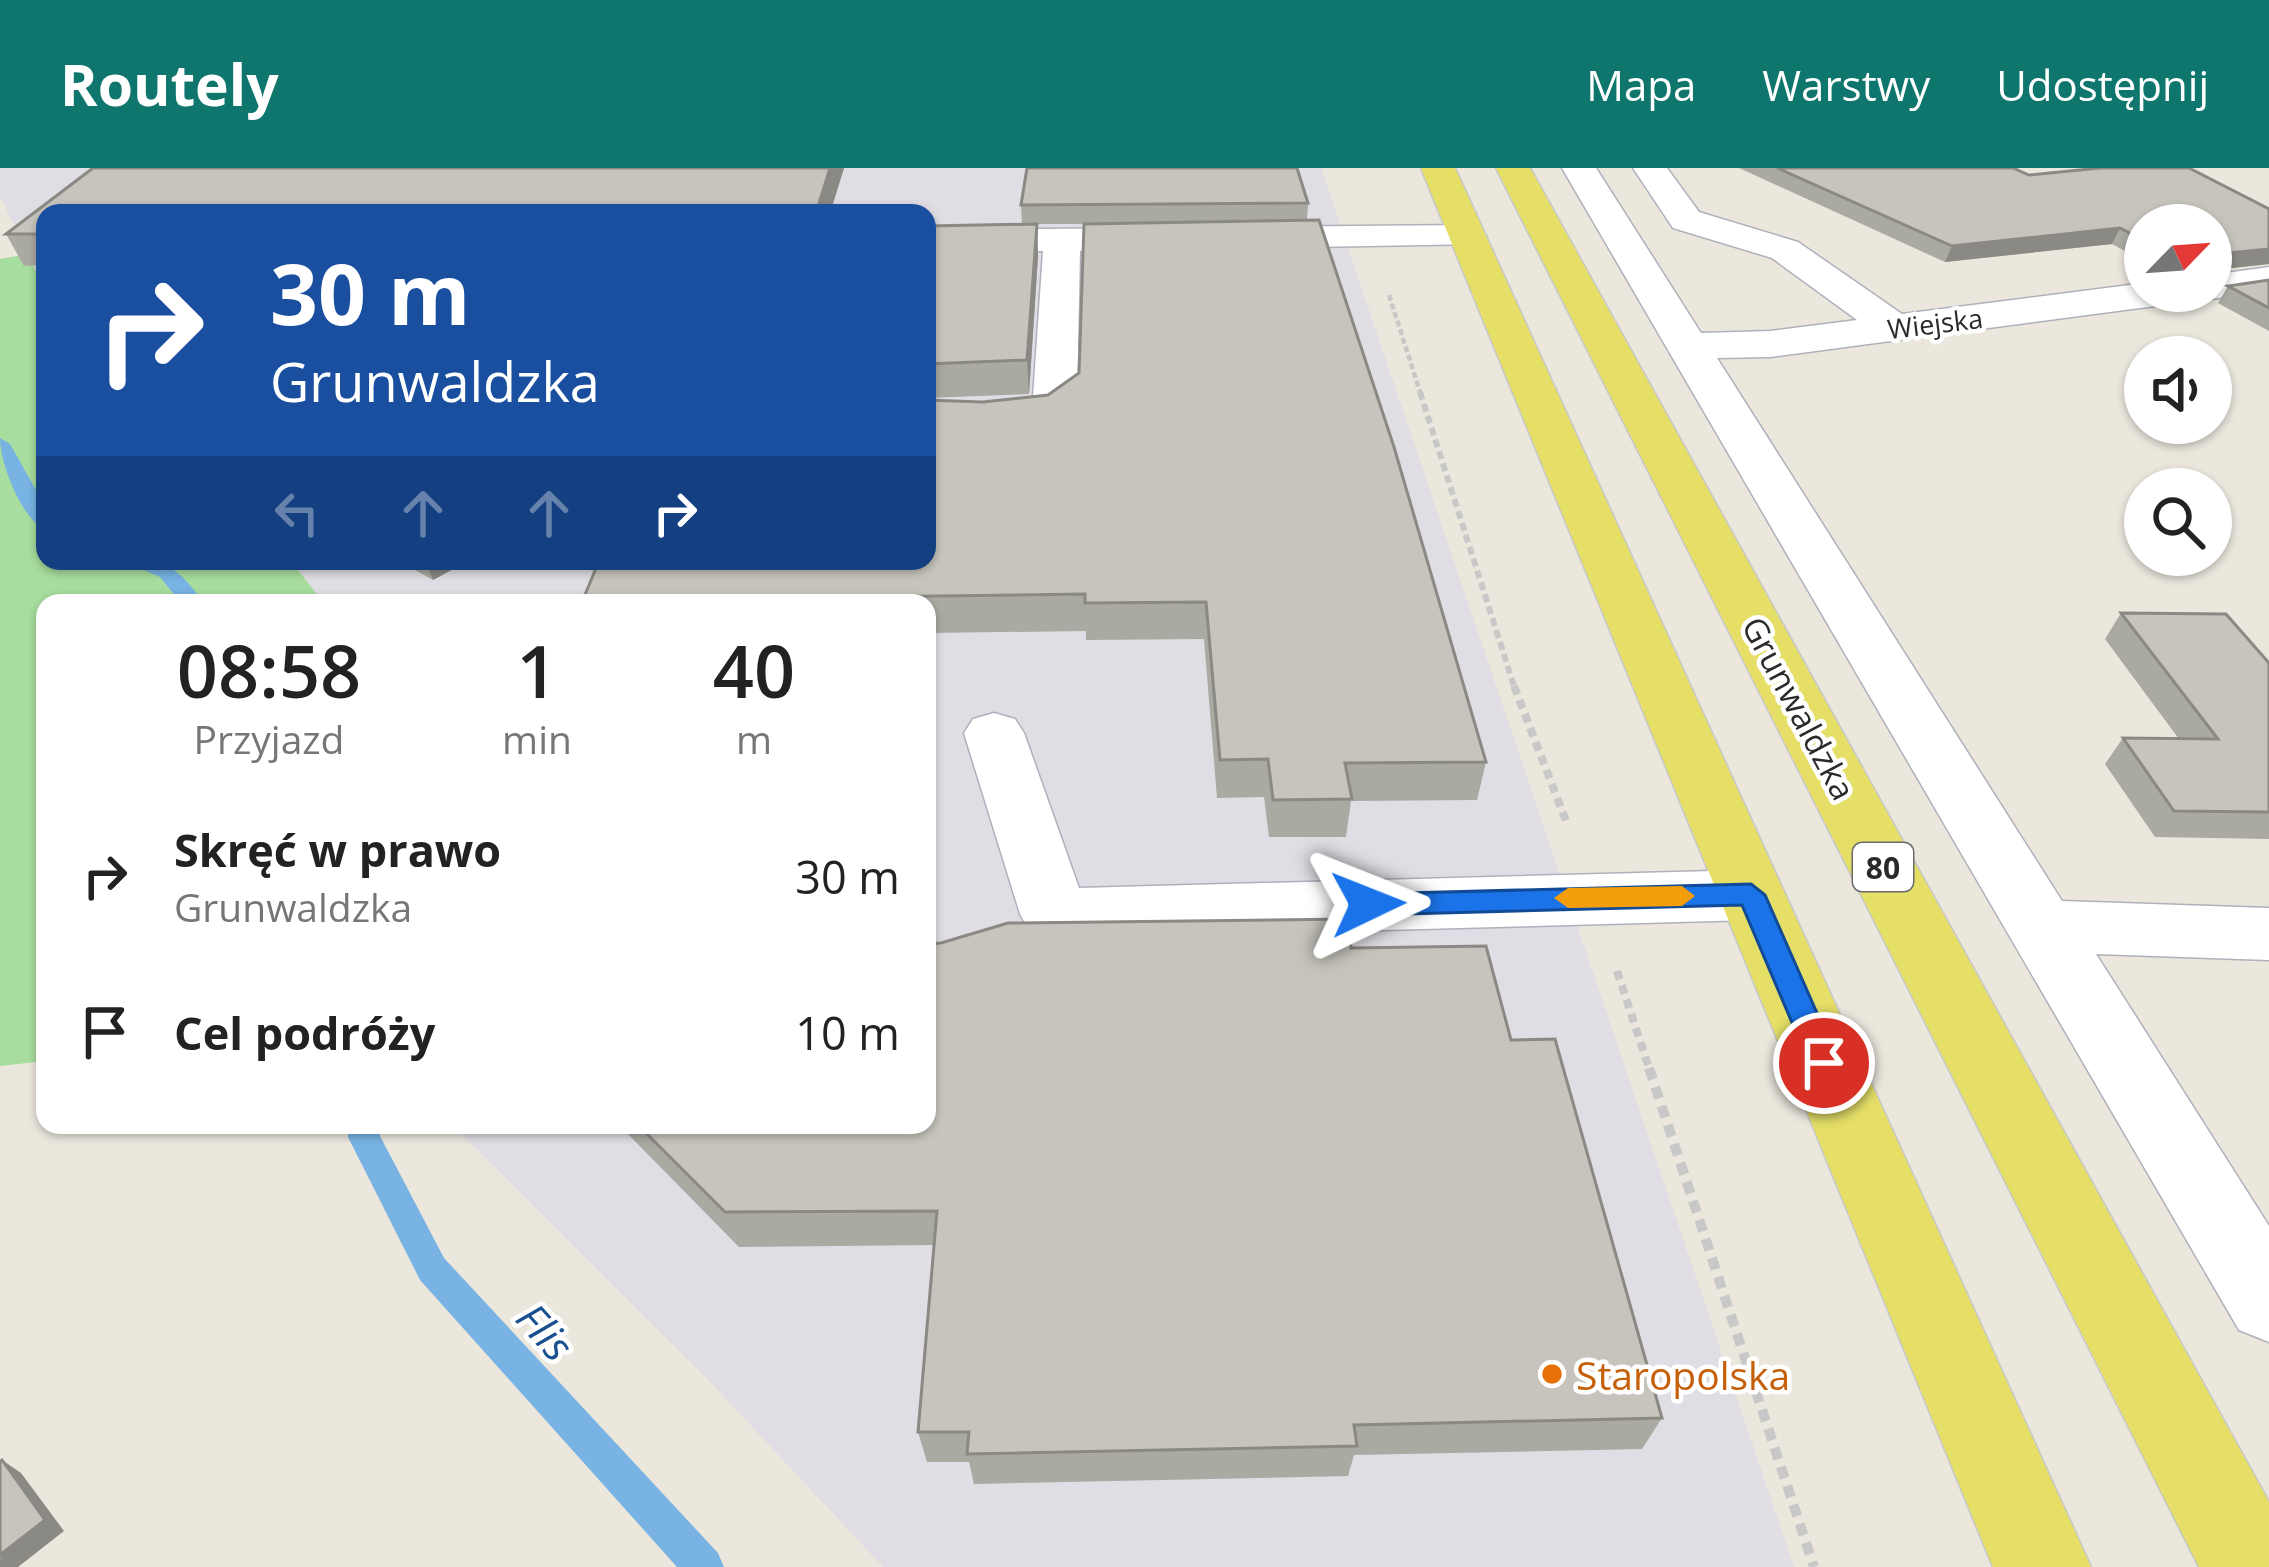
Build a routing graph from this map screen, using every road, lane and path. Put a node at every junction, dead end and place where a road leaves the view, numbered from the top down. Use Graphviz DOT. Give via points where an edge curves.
graph roads {
  1 [pos="1438,168"];
  2 [pos="1513,168"];
  3 [pos="1579,168"];
  4 [pos="1650,168"];
  5 [pos="1468,236"];
  6 [pos="1062,239"];
  7 [pos="936,241"];
  8 [pos="2269,279"];
  9 [pos="2232,284"];
  10 [pos="2124,298"];
  11 [pos="1894,328"];
  12 [pos="1691,346"];
  13 [pos="936,417"];
  14 [pos="994,733"];
  15 [pos="1751,895"];
  16 [pos="2041,926"];
  17 [pos="2269,934"];
  18 [pos="2269,1302"];
  19 [pos="2042,1567"];
  20 [pos="2251,1567"];
  1 -- 5 [label="main road"];
  2 -- 20 [label="main road, Grunwaldzka / 80"];
  3 -- 12 [label="street"];
  4 -- 11 [label="street" via="1686,220 1785,250"];
  5 -- 6 [label="street"];
  5 -- 15 [label="main road"];
  6 -- 7 [label="street"];
  6 -- 13 [label="street" via="1055,404 1030,416"];
  8 -- 9 [label="street"];
  10 -- 11 [label="street, Wiejska"];
  11 -- 12 [label="street, Wiejska"];
  12 -- 16 [label="street"];
  14 -- 15 [label="street" via="1054,914"];
  15 -- 19 [label="main road"];
  16 -- 17 [label="street"];
  16 -- 18 [label="street"];
}
